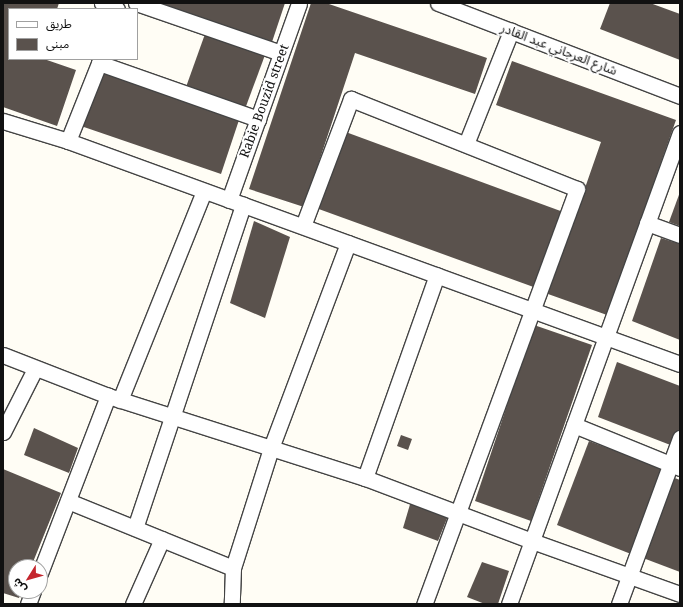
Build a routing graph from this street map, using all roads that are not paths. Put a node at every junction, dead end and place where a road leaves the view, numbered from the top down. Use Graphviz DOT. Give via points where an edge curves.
graph roads {
  1 [pos="102,3"];
  2 [pos="136,3"];
  3 [pos="299,3"];
  4 [pos="438,3"];
  5 [pos="115,8"];
  6 [pos="511,31"];
  7 [pos="281,53"];
  8 [pos="99,61"];
  9 [pos="680,96"];
  10 [pos="258,119"];
  11 [pos="3,121"];
  12 [pos="680,133"];
  13 [pos="68,141"];
  14 [pos="466,144"];
  15 [pos="204,191"];
  16 [pos="229,200"];
  17 [pos="244,205"];
  18 [pos="647,223"];
  19 [pos="303,226"];
  20 [pos="680,235"];
  21 [pos="348,243"];
  22 [pos="437,275"];
  23 [pos="533,310"];
  24 [pos="606,337"];
  25 [pos="3,355"];
  26 [pos="680,364"];
  27 [pos="35,369"];
  28 [pos="114,398"];
  29 [pos="174,416"];
  30 [pos="574,425"];
  31 [pos="3,432"];
  32 [pos="680,438"];
  33 [pos="271,448"];
  34 [pos="675,466"];
  35 [pos="365,478"];
  36 [pos="68,501"];
  37 [pos="455,513"];
  38 [pos="135,528"];
  39 [pos="162,539"];
  40 [pos="532,542"];
  41 [pos="45,559"];
  42 [pos="233,568"];
  43 [pos="629,575"];
  44 [pos="680,594"];
  45 [pos="132,604"];
  46 [pos="232,604"];
  47 [pos="424,604"];
  48 [pos="508,604"];
  49 [pos="619,604"];
  1 -- 5 [label="street"];
  2 -- 7 [label="street"];
  3 -- 7 [label="street, Rabie Bouzid street"];
  4 -- 6 [label="street, شارع العرجاني عبد القادر"];
  6 -- 9 [label="street, شارع العرجاني عبد القادر"];
  6 -- 14 [label="street"];
  7 -- 10 [label="street, Rabie Bouzid street"];
  8 -- 10 [label="street"];
  8 -- 13 [label="street"];
  10 -- 16 [label="street, Rabie Bouzid street"];
  11 -- 13 [label="street"];
  12 -- 18 [label="street"];
  13 -- 15 [label="street"];
  14 -- 19 [label="street" via="350,100"];
  14 -- 23 [label="street" via="576,189"];
  15 -- 16 [label="street"];
  15 -- 28 [label="street"];
  16 -- 17 [label="street"];
  17 -- 19 [label="street"];
  17 -- 29 [label="street"];
  18 -- 20 [label="street"];
  18 -- 24 [label="street"];
  19 -- 21 [label="street"];
  21 -- 22 [label="street"];
  21 -- 33 [label="street"];
  22 -- 23 [label="street"];
  22 -- 35 [label="street"];
  23 -- 24 [label="street"];
  23 -- 37 [label="street"];
  24 -- 26 [label="street"];
  24 -- 30 [label="street"];
  25 -- 27 [label="street"];
  27 -- 28 [label="street"];
  27 -- 31 [label="street"];
  28 -- 29 [label="street"];
  28 -- 36 [label="street"];
  29 -- 33 [label="street"];
  29 -- 38 [label="street"];
  30 -- 34 [label="street"];
  30 -- 40 [label="street"];
  32 -- 34 [label="street"];
  33 -- 35 [label="street"];
  33 -- 42 [label="street"];
  34 -- 43 [label="street"];
  35 -- 37 [label="street"];
  36 -- 38 [label="street"];
  36 -- 41 [label="street"];
  37 -- 40 [label="street"];
  37 -- 47 [label="street"];
  38 -- 39 [label="street"];
  39 -- 42 [label="street"];
  39 -- 45 [label="street"];
  40 -- 43 [label="street"];
  40 -- 48 [label="street"];
  42 -- 46 [label="street"];
  43 -- 44 [label="street"];
  43 -- 49 [label="street"];
}
